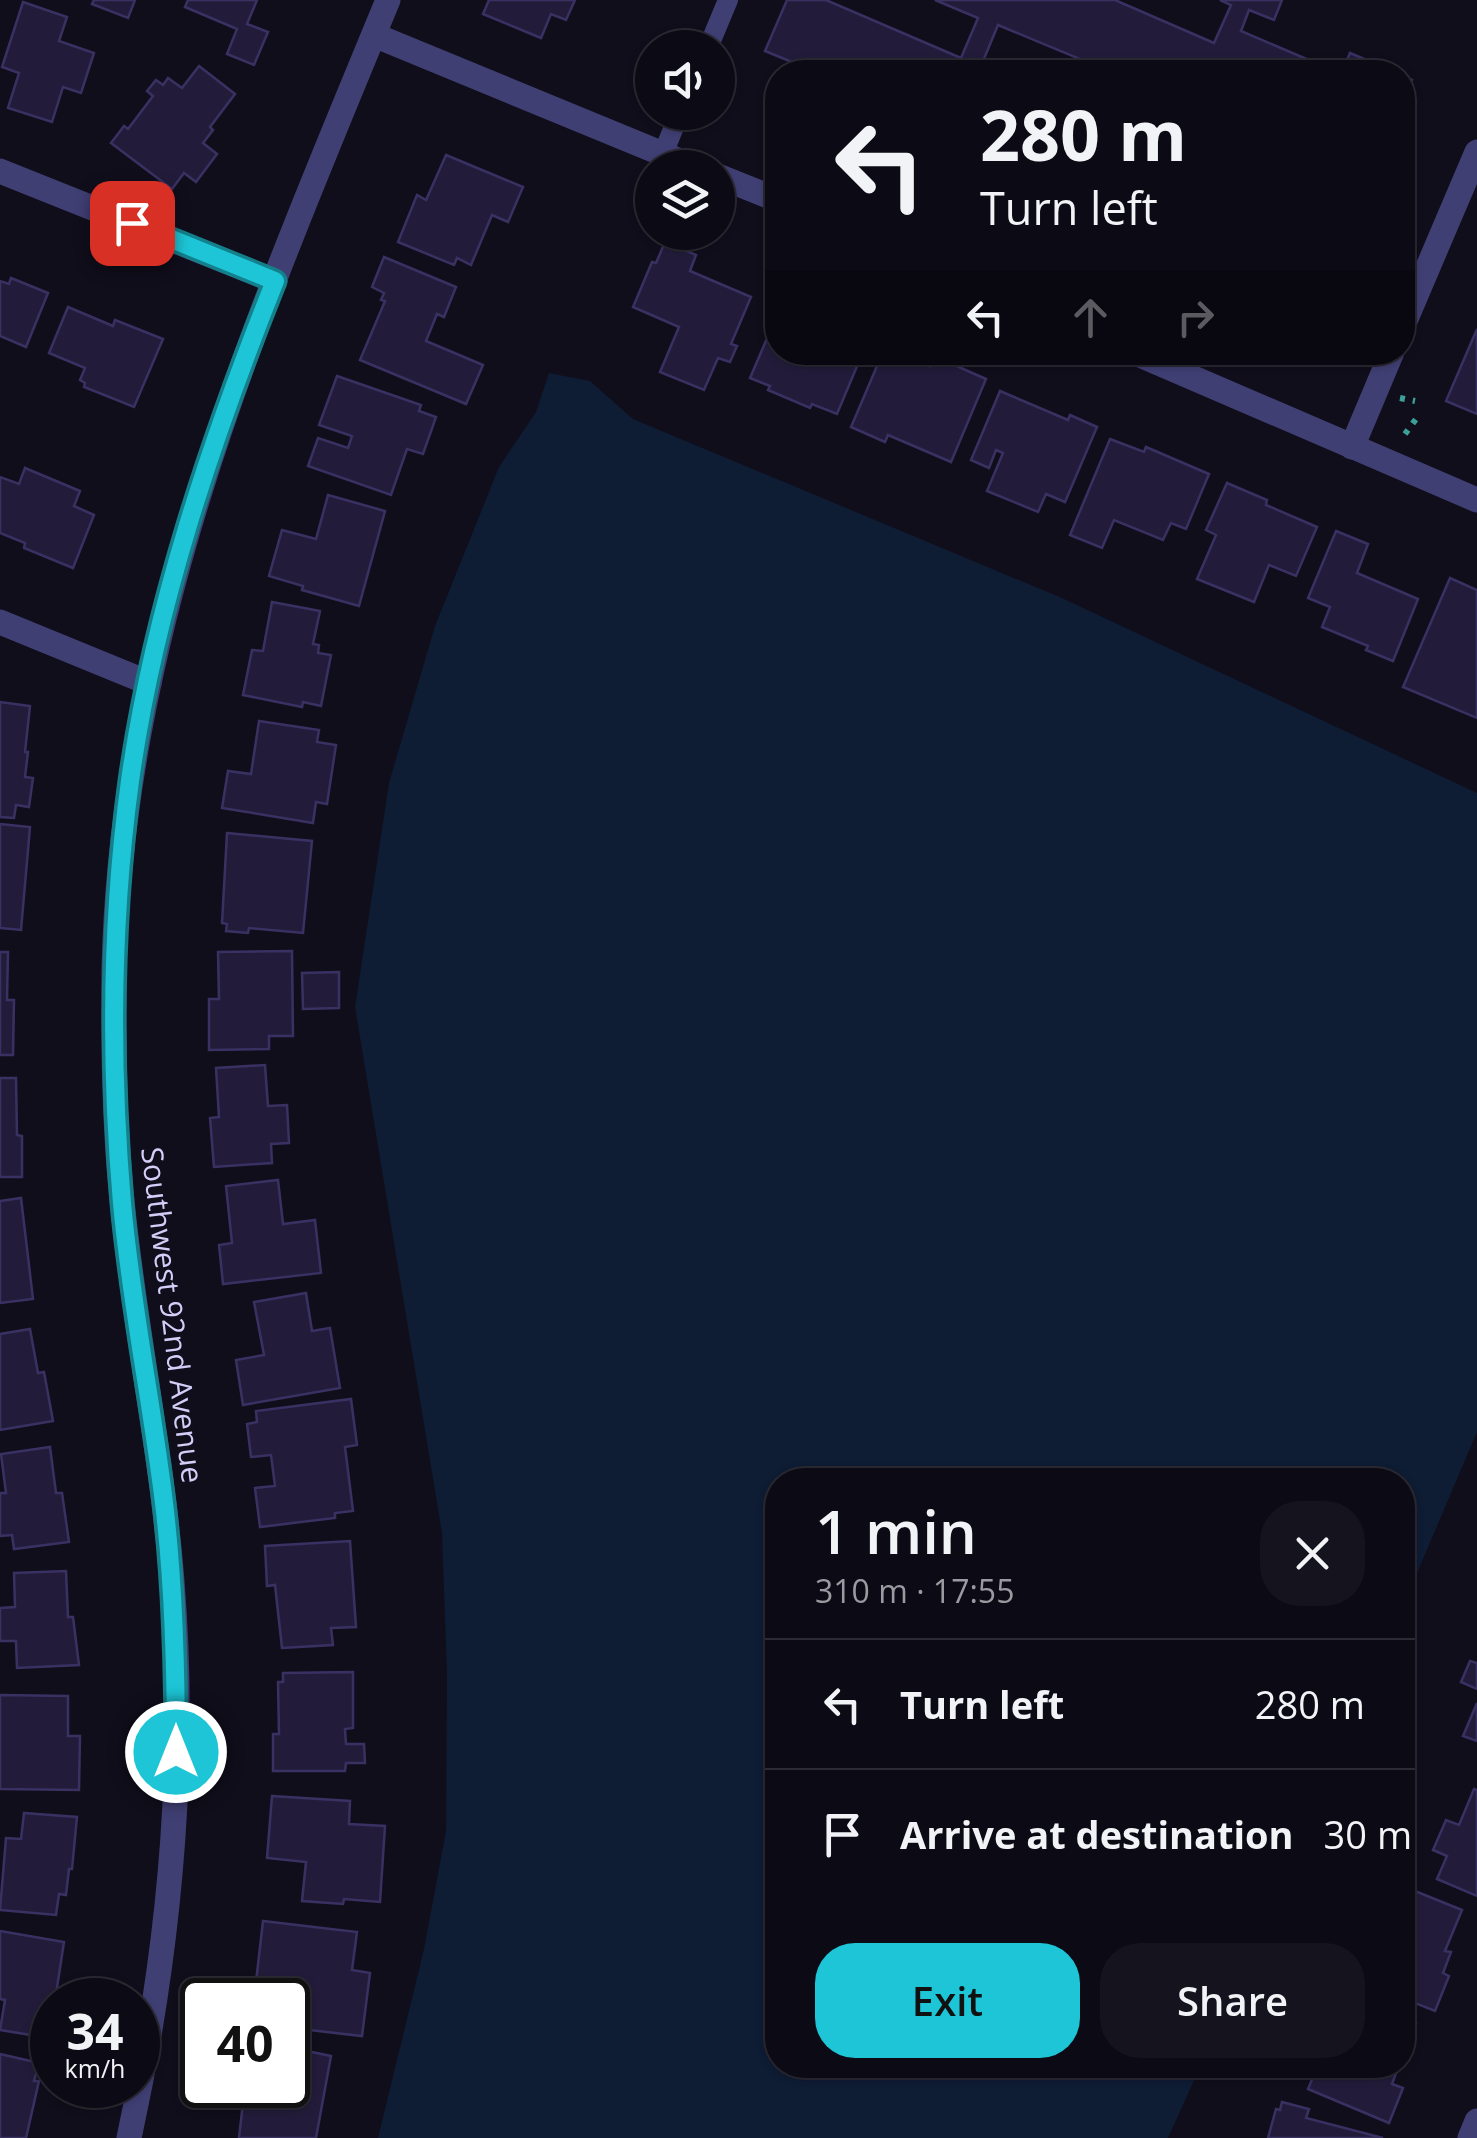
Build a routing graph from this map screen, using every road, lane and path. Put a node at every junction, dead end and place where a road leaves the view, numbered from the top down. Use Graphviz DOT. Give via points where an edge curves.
graph roads {
  1 [pos="388,0"];
  2 [pos="728,0"];
  3 [pos="716,30"];
  4 [pos="374,34"];
  5 [pos="653,150"];
  6 [pos="1477,152"];
  7 [pos="0,170"];
  8 [pos="735,183"];
  9 [pos="765,195"];
  10 [pos="275,281"];
  11 [pos="1415,297"];
  12 [pos="1162,365"];
  13 [pos="1386,365"];
  14 [pos="1416,419"];
  15 [pos="1405,434"];
  16 [pos="1352,446"];
  17 [pos="1477,500"];
  18 [pos="0,622"];
  19 [pos="148,683"];
  20 [pos="1477,2121"];
  21 [pos="129,2138"];
  22 [pos="1470,2138"];
  1 -- 4 [label="street, Southwest 92nd Avenue"];
  2 -- 3 [label="lane"];
  4 -- 5 [label="street"];
  4 -- 10 [label="street, Southwest 92nd Avenue"];
  6 -- 11 [label="street"];
  7 -- 10 [label="street"];
  8 -- 9 [label="street"];
  10 -- 19 [label="street, Southwest 92nd Avenue" via="208,465"];
  12 -- 16 [label="street"];
  13 -- 16 [label="street"];
  14 -- 15 [label="path"];
  16 -- 17 [label="street"];
  18 -- 19 [label="street"];
  19 -- 21 [label="street, Southwest 92nd Avenue" via="121,865 115,1036 122,1207 172,1584 176,1752 164,1934"];
  20 -- 22 [label="street"];
}
